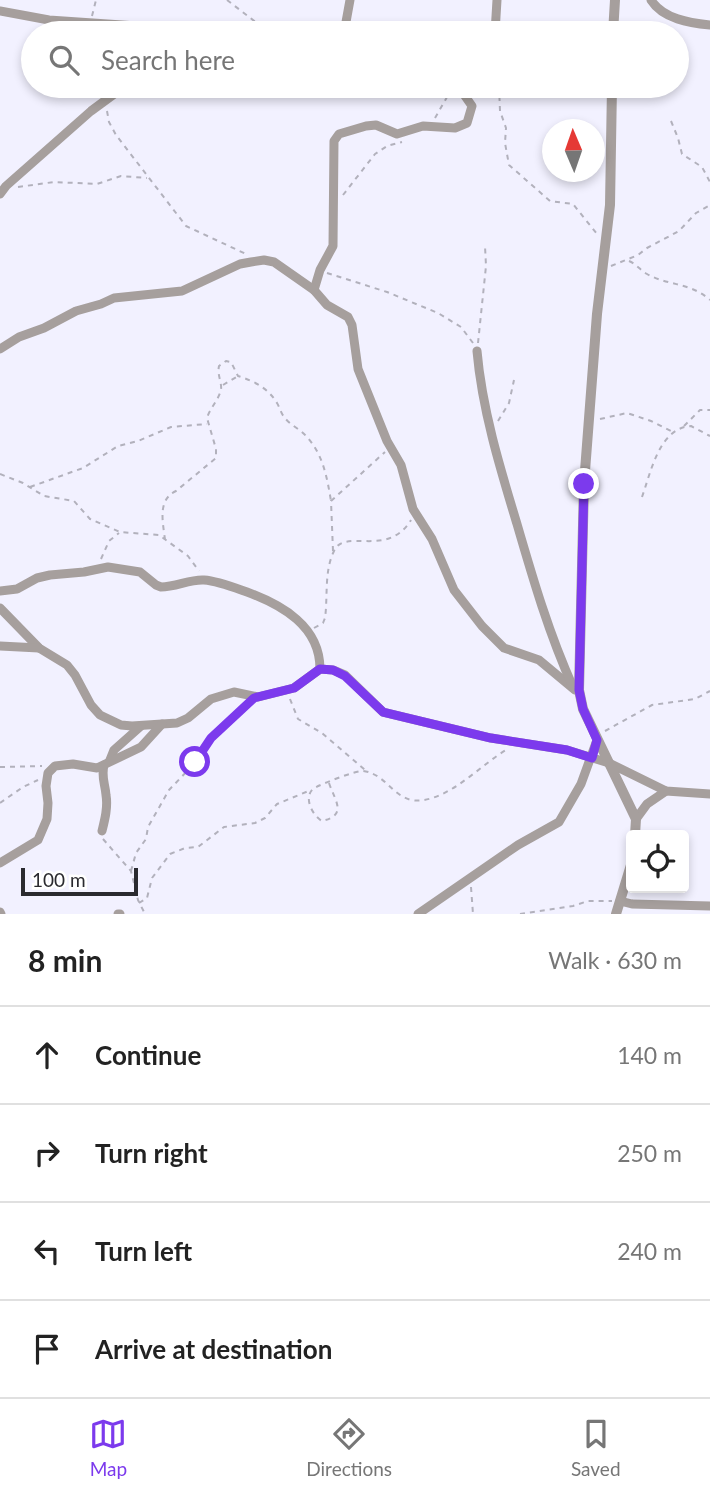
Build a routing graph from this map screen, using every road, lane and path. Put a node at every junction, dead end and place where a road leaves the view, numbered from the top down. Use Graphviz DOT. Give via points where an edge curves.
graph roads {
  1 [pos="96,0"];
  2 [pos="227,0"];
  3 [pos="350,0"];
  4 [pos="497,0"];
  5 [pos="615,0"];
  6 [pos="651,0"];
  7 [pos="0,11"];
  8 [pos="63,21"];
  9 [pos="89,21"];
  10 [pos="252,21"];
  11 [pos="346,21"];
  12 [pos="496,21"];
  13 [pos="614,21"];
  14 [pos="685,21"];
  15 [pos="689,21"];
  16 [pos="710,24"];
  17 [pos="109,98"];
  18 [pos="448,98"];
  19 [pos="465,98"];
  20 [pos="499,98"];
  21 [pos="612,98"];
  22 [pos="105,101"];
  23 [pos="671,121"];
  24 [pos="423,126"];
  25 [pos="402,142"];
  26 [pos="148,178"];
  27 [pos="710,182"];
  28 [pos="15,188"];
  29 [pos="0,194"];
  30 [pos="332,205"];
  31 [pos="710,205"];
  32 [pos="606,245"];
  33 [pos="485,246"];
  34 [pos="264,260"];
  35 [pos="628,260"];
  36 [pos="603,268"];
  37 [pos="320,270"];
  38 [pos="314,290"];
  39 [pos="710,300"];
  40 [pos="0,349"];
  41 [pos="477,351"];
  42 [pos="238,376"];
  43 [pos="514,380"];
  44 [pos="222,386"];
  45 [pos="710,410"];
  46 [pos="588,418"];
  47 [pos="208,424"];
  48 [pos="683,427"];
  49 [pos="492,430"];
  50 [pos="673,432"];
  51 [pos="710,436"];
  52 [pos="390,446"];
  53 [pos="0,474"];
  54 [pos="29,487"];
  55 [pos="642,497"];
  56 [pos="331,501"];
  57 [pos="413,509"];
  58 [pos="120,532"];
  59 [pos="166,540"];
  60 [pos="333,552"];
  61 [pos="96,569"];
  62 [pos="206,580"];
  63 [pos="0,591"];
  64 [pos="0,608"];
  65 [pos="309,630"];
  66 [pos="0,646"];
  67 [pos="39,648"];
  68 [pos="320,669"];
  69 [pos="283,690"];
  70 [pos="710,691"];
  71 [pos="578,695"];
  72 [pos="254,698"];
  73 [pos="162,724"];
  74 [pos="141,726"];
  75 [pos="596,738"];
  76 [pos="519,742"];
  77 [pos="592,758"];
  78 [pos="107,763"];
  79 [pos="609,763"];
  80 [pos="0,767"];
  81 [pos="51,770"];
  82 [pos="366,771"];
  83 [pos="329,783"];
  84 [pos="312,789"];
  85 [pos="666,791"];
  86 [pos="710,794"];
  87 [pos="0,803"];
  88 [pos="636,819"];
  89 [pos="635,830"];
  90 [pos="102,831"];
  91 [pos="0,863"];
  92 [pos="131,871"];
  93 [pos="470,879"];
  94 [pos="626,881"];
  95 [pos="620,901"];
  96 [pos="139,903"];
  97 [pos="710,906"];
  98 [pos="145,914"];
  99 [pos="418,914"];
  100 [pos="473,914"];
  101 [pos="520,914"];
  102 [pos="616,914"];
  1 -- 9 [label="path"];
  2 -- 10 [label="path"];
  3 -- 11 [label="street"];
  4 -- 12 [label="street"];
  5 -- 13 [label="street"];
  6 -- 14 [label="street" via="663,12"];
  7 -- 8 [label="street"];
  15 -- 16 [label="street"];
  17 -- 22 [label="street"];
  18 -- 24 [label="path" via="432,122"];
  19 -- 24 [label="street" via="472,106 467,123 455,128"];
  20 -- 32 [label="path" via="509,165 550,201 573,204"];
  21 -- 32 [label="street"];
  22 -- 26 [label="path" via="112,129"];
  22 -- 29 [label="street"];
  23 -- 27 [label="path" via="682,154 702,167"];
  24 -- 30 [label="street" via="397,134 376,125 339,134 334,141"];
  25 -- 30 [label="path" via="376,154"];
  26 -- 28 [label="path" via="121,176 97,184 54,182"];
  26 -- 34 [label="path" via="190,230"];
  30 -- 37 [label="street" via="332,246"];
  31 -- 35 [label="path" via="679,231"];
  32 -- 36 [label="street"];
  33 -- 41 [label="path"];
  34 -- 38 [label="street" via="278,264"];
  34 -- 40 [label="street" via="240,264 182,291 114,298"];
  35 -- 36 [label="path"];
  35 -- 39 [label="path" via="645,273 688,286"];
  36 -- 46 [label="street"];
  37 -- 38 [label="street"];
  37 -- 41 [label="path" via="438,313 461,327"];
  38 -- 52 [label="street" via="352,325 358,369"];
  41 -- 49 [label="street"];
  42 -- 44 [label="path"];
  42 -- 44 [label="path" via="226,361 218,372"];
  42 -- 56 [label="path" via="265,388 285,418 318,452"];
  43 -- 49 [label="path" via="509,403"];
  44 -- 47 [label="path" via="209,410"];
  45 -- 48 [label="path" via="700,410"];
  46 -- 50 [label="path" via="605,420 627,413"];
  46 -- 71 [label="street"];
  47 -- 54 [label="path" via="171,427 118,446 83,468"];
  47 -- 59 [label="path" via="216,458 168,495 163,504"];
  48 -- 50 [label="path"];
  48 -- 51 [label="path"];
  49 -- 71 [label="street" via="539,600"];
  50 -- 55 [label="path" via="658,452"];
  52 -- 56 [label="path"];
  52 -- 57 [label="street"];
  53 -- 54 [label="path"];
  54 -- 58 [label="path" via="44,496 74,501 95,522"];
  56 -- 60 [label="path"];
  57 -- 60 [label="path" via="406,528 395,538 342,542"];
  57 -- 71 [label="street" via="436,546 454,590 482,626 504,648 539,660"];
  58 -- 59 [label="path" via="152,533"];
  58 -- 61 [label="path" via="109,541"];
  59 -- 62 [label="path" via="188,556"];
  60 -- 65 [label="path" via="325,618"];
  61 -- 62 [label="street" via="140,572 161,587"];
  61 -- 63 [label="street" via="50,575"];
  62 -- 65 [label="street" via="275,604"];
  64 -- 67 [label="street"];
  65 -- 68 [label="street"];
  66 -- 67 [label="street"];
  67 -- 74 [label="street" via="67,666 100,715 121,725"];
  68 -- 69 [label="street" via="294,688"];
  68 -- 76 [label="street" via="345,676 383,712"];
  69 -- 72 [label="street"];
  69 -- 82 [label="path" via="298,719"];
  70 -- 75 [label="path" via="695,699 652,705"];
  71 -- 75 [label="street"];
  72 -- 73 [label="street" via="242,692 224,694 188,718"];
  72 -- 92 [label="path" via="211,738 169,790"];
  73 -- 74 [label="street"];
  73 -- 78 [label="street" via="141,747"];
  74 -- 78 [label="street" via="114,750"];
  75 -- 77 [label="street"];
  75 -- 79 [label="street"];
  76 -- 77 [label="street"];
  76 -- 82 [label="path" via="463,782 426,800 403,799"];
  77 -- 79 [label="street"];
  77 -- 93 [label="street" via="559,822"];
  78 -- 81 [label="street" via="97,768 63,764"];
  78 -- 90 [label="street" via="102,779 107,796"];
  79 -- 85 [label="street"];
  79 -- 88 [label="street"];
  80 -- 81 [label="path"];
  81 -- 87 [label="path"];
  81 -- 91 [label="street" via="38,840"];
  82 -- 83 [label="path"];
  83 -- 84 [label="path"];
  83 -- 84 [label="path" via="338,813 329,819 315,817 309,795"];
  84 -- 96 [label="path" via="272,807 255,823 224,827 205,843 170,853 152,878 147,898"];
  85 -- 86 [label="street"];
  85 -- 88 [label="street"];
  88 -- 89 [label="street"];
  90 -- 92 [label="path" via="104,842"];
  92 -- 96 [label="path"];
  93 -- 99 [label="street"];
  93 -- 100 [label="path"];
  94 -- 95 [label="street"];
  95 -- 97 [label="street"];
  95 -- 101 [label="path" via="588,901"];
  95 -- 102 [label="street"];
  96 -- 98 [label="path"];
}
